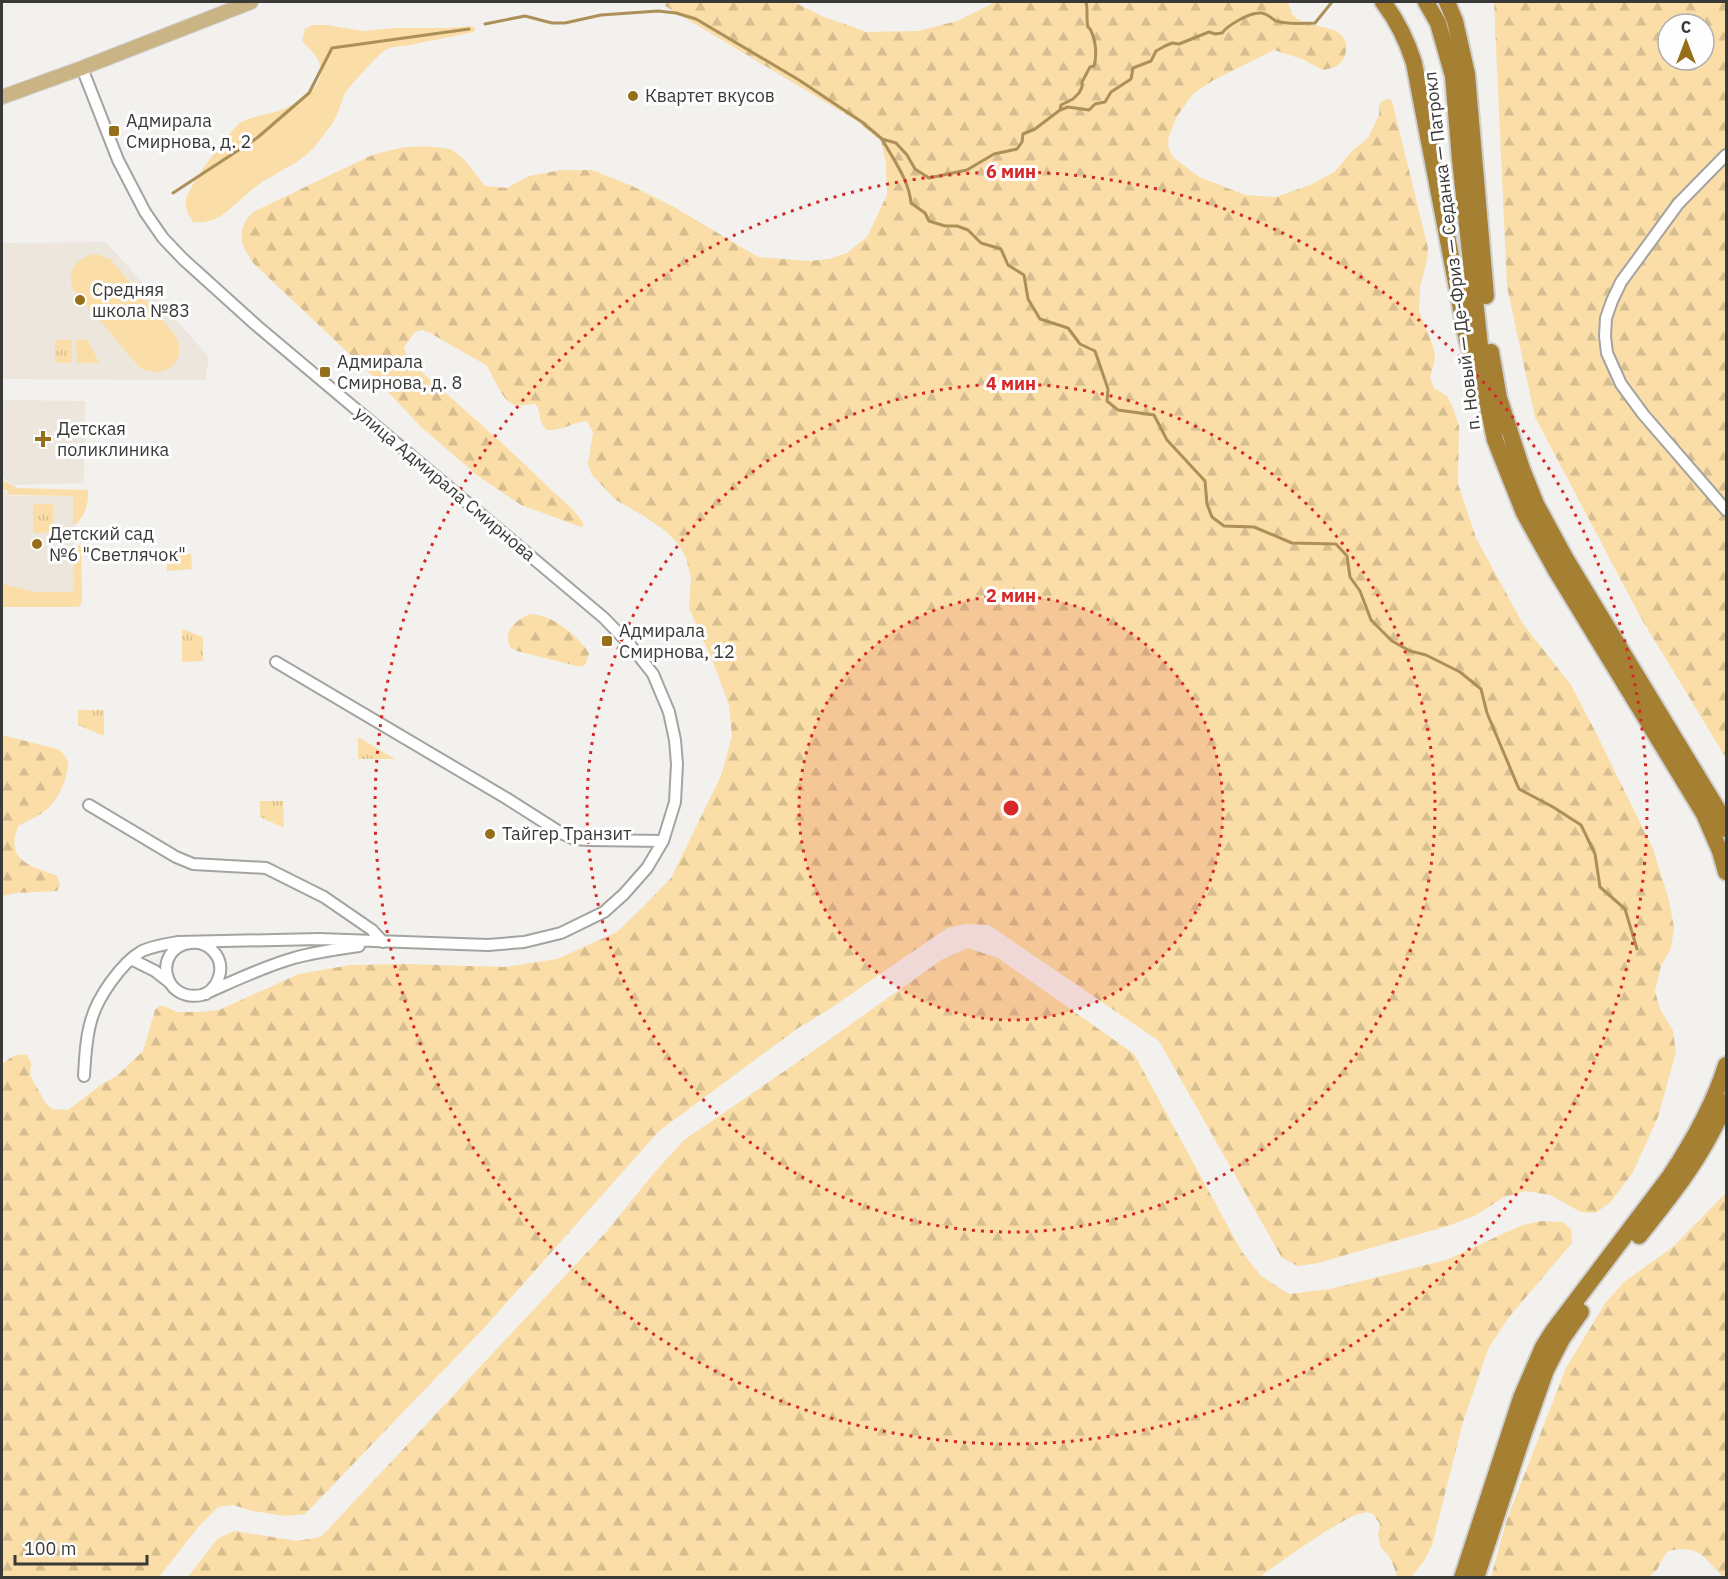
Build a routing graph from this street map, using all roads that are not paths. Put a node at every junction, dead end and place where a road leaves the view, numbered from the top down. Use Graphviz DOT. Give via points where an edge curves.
graph roads {
  1 [pos="251,2"];
  2 [pos="1383,2"];
  3 [pos="1426,2"];
  4 [pos="1447,2"];
  5 [pos="82,68"];
  6 [pos="2,97"];
  7 [pos="1726,155"];
  8 [pos="1485,392"];
  9 [pos="1726,510"];
  10 [pos="276,662"];
  11 [pos="89,805"];
  12 [pos="1726,829"];
  13 [pos="663,841"];
  14 [pos="1726,872"];
  15 [pos="192,942"];
  16 [pos="383,942"];
  17 [pos="131,959"];
  18 [pos="169,982"];
  19 [pos="206,994"];
  20 [pos="1726,1065"];
  21 [pos="84,1076"];
  22 [pos="1726,1102"];
  23 [pos="1462,1578"];
  24 [pos="1476,1578"];
  1 -- 5 [label="main road"];
  2 -- 8 [label="highway" via="1409,46 1414,63 1467,340"];
  3 -- 8 [label="highway, п. Новый — Де-Фриз — Седанка — Патрокл" via="1438,23 1453,76"];
  4 -- 12 [label="highway, п. Новый — Де-Фриз — Седанка — Патрокл" via="1467,74 1492,364 1522,469 1567,561"];
  5 -- 6 [label="main road"];
  5 -- 13 [label="street, улица Адмирала Смирнова" via="118,160 163,238 256,325 604,618 631,646 652,674 669,712 675,740 675,801"];
  7 -- 9 [label="street" via="1678,204 1621,282 1606,318 1605,336 1607,353 1621,384"];
  8 -- 14 [label="highway, п. Новый — Де-Фриз — Седанка — Патрокл" via="1494,440 1524,513 1704,814"];
  10 -- 13 [label="street" via="574,839"];
  11 -- 16 [label="street" via="193,864 266,868 324,897"];
  13 -- 16 [label="street, улица Адмирала Смирнова" via="647,868 611,906 561,933 488,945"];
  15 -- 16 [label="street, улица Адмирала Смирнова"];
  15 -- 17 [label="street, улица Адмирала Смирнова" via="162,944"];
  15 -- 18 [label="street" via="178,947 169,958"];
  15 -- 19 [label="street" via="209,947 219,960 219,980"];
  16 -- 19 [label="street" via="291,959"];
  17 -- 18 [label="street"];
  17 -- 21 [label="street, улица Адмирала Смирнова" via="95,1009 88,1033"];
  18 -- 19 [label="street" via="185,996"];
  20 -- 23 [label="highway" via="1686,1153 1543,1347 1517,1407"];
  22 -- 24 [label="highway" via="1682,1183 1599,1286 1554,1353"];
}
